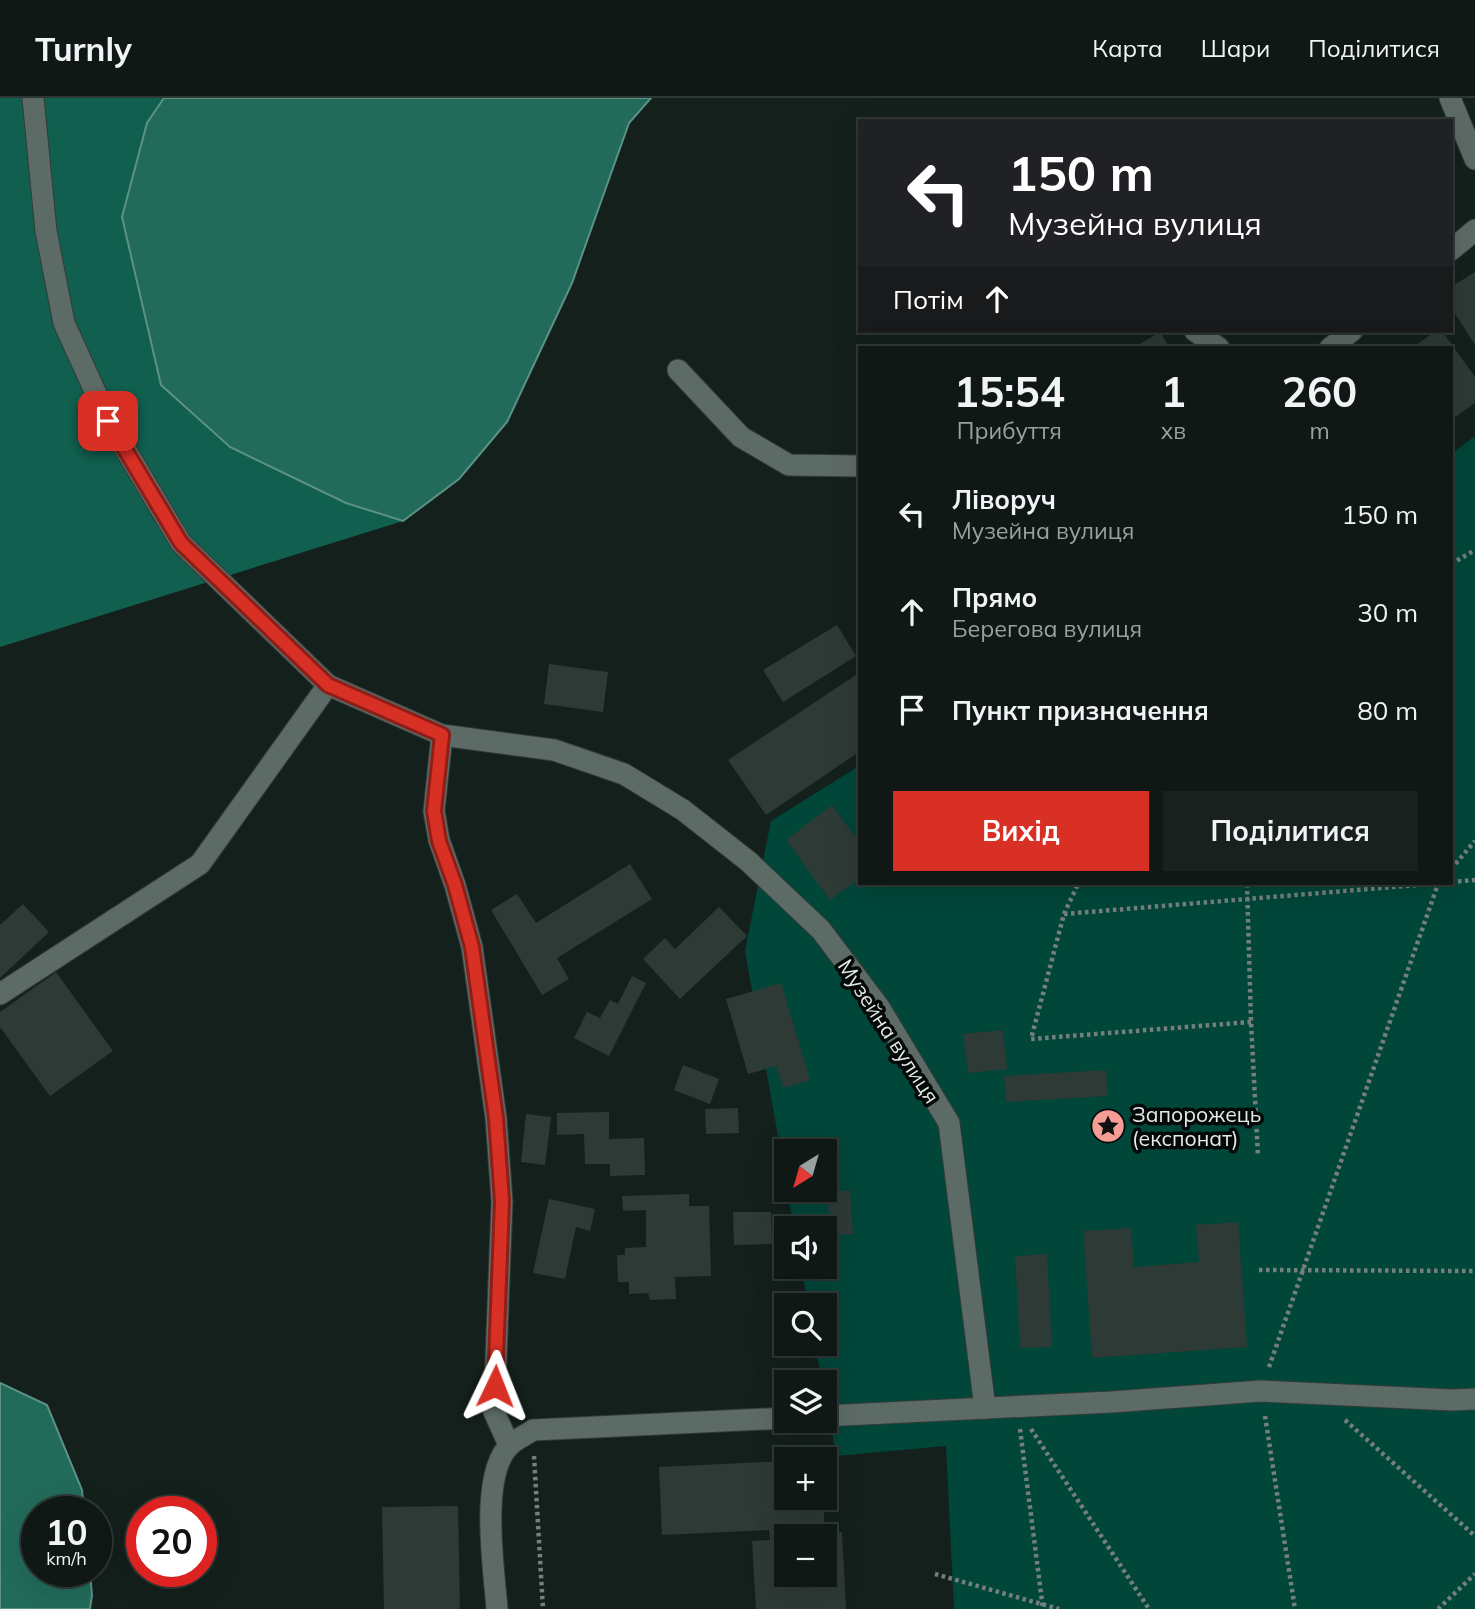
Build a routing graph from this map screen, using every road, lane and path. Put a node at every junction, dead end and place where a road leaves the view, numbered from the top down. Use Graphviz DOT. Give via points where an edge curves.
graph roads {
  1 [pos="33,98"];
  2 [pos="1450,98"];
  3 [pos="1475,159"];
  4 [pos="1475,230"];
  5 [pos="1453,248"];
  6 [pos="1198,333"];
  7 [pos="1349,333"];
  8 [pos="1216,346"];
  9 [pos="1333,346"];
  10 [pos="678,370"];
  11 [pos="858,466"];
  12 [pos="1475,550"];
  13 [pos="1453,563"];
  14 [pos="328,685"];
  15 [pos="442,735"];
  16 [pos="1475,841"];
  17 [pos="1453,867"];
  18 [pos="1475,880"];
  19 [pos="1453,882"];
  20 [pos="1078,885"];
  21 [pos="1247,885"];
  22 [pos="1419,885"];
  23 [pos="1438,885"];
  24 [pos="1247,900"];
  25 [pos="1064,914"];
  26 [pos="0,994"];
  27 [pos="1251,1022"];
  28 [pos="1258,1156"];
  29 [pos="1259,1270"];
  30 [pos="1303,1271"];
  31 [pos="1475,1271"];
  32 [pos="1261,1391"];
  33 [pos="1475,1399"];
  34 [pos="1017,1407"];
  35 [pos="985,1408"];
  36 [pos="837,1415"];
  37 [pos="774,1419"];
  38 [pos="1344,1420"];
  39 [pos="533,1430"];
  40 [pos="509,1445"];
  41 [pos="1475,1536"];
  42 [pos="935,1574"];
  43 [pos="1475,1574"];
  44 [pos="1042,1607"];
  45 [pos="497,1609"];
  46 [pos="543,1609"];
  47 [pos="1059,1609"];
  48 [pos="1149,1609"];
  49 [pos="1295,1609"];
  50 [pos="1438,1609"];
  1 -- 14 [label="street" via="46,231 64,323 108,421 181,543"];
  2 -- 3 [label="street"];
  4 -- 5 [label="street"];
  6 -- 8 [label="street"];
  7 -- 9 [label="street"];
  10 -- 11 [label="street" via="741,437 789,465"];
  12 -- 13 [label="path"];
  14 -- 15 [label="street, Музейна вулиця"];
  14 -- 26 [label="street" via="200,864"];
  15 -- 35 [label="street, Музейна вулиця" via="554,750 624,774 683,810 737,852 821,930 879,1007 949,1123"];
  15 -- 40 [label="street" via="434,811 472,947 496,1118 502,1201 494,1412"];
  16 -- 17 [label="path"];
  18 -- 19 [label="path"];
  20 -- 25 [label="path"];
  21 -- 24 [label="path"];
  22 -- 24 [label="path"];
  23 -- 30 [label="path"];
  24 -- 25 [label="path"];
  24 -- 27 [label="path"];
  25 -- 27 [label="path" via="1031,1039"];
  27 -- 28 [label="path"];
  29 -- 30 [label="path"];
  30 -- 31 [label="path"];
  30 -- 32 [label="path"];
  32 -- 33 [label="street"];
  32 -- 34 [label="street"];
  32 -- 49 [label="path"];
  34 -- 35 [label="street"];
  34 -- 44 [label="path"];
  34 -- 48 [label="path"];
  35 -- 36 [label="street"];
  37 -- 39 [label="street"];
  38 -- 41 [label="path"];
  39 -- 40 [label="street"];
  39 -- 46 [label="path"];
  40 -- 45 [label="street" via="497,1466 492,1491"];
  42 -- 44 [label="path"];
  43 -- 50 [label="path"];
  44 -- 47 [label="path"];
}
